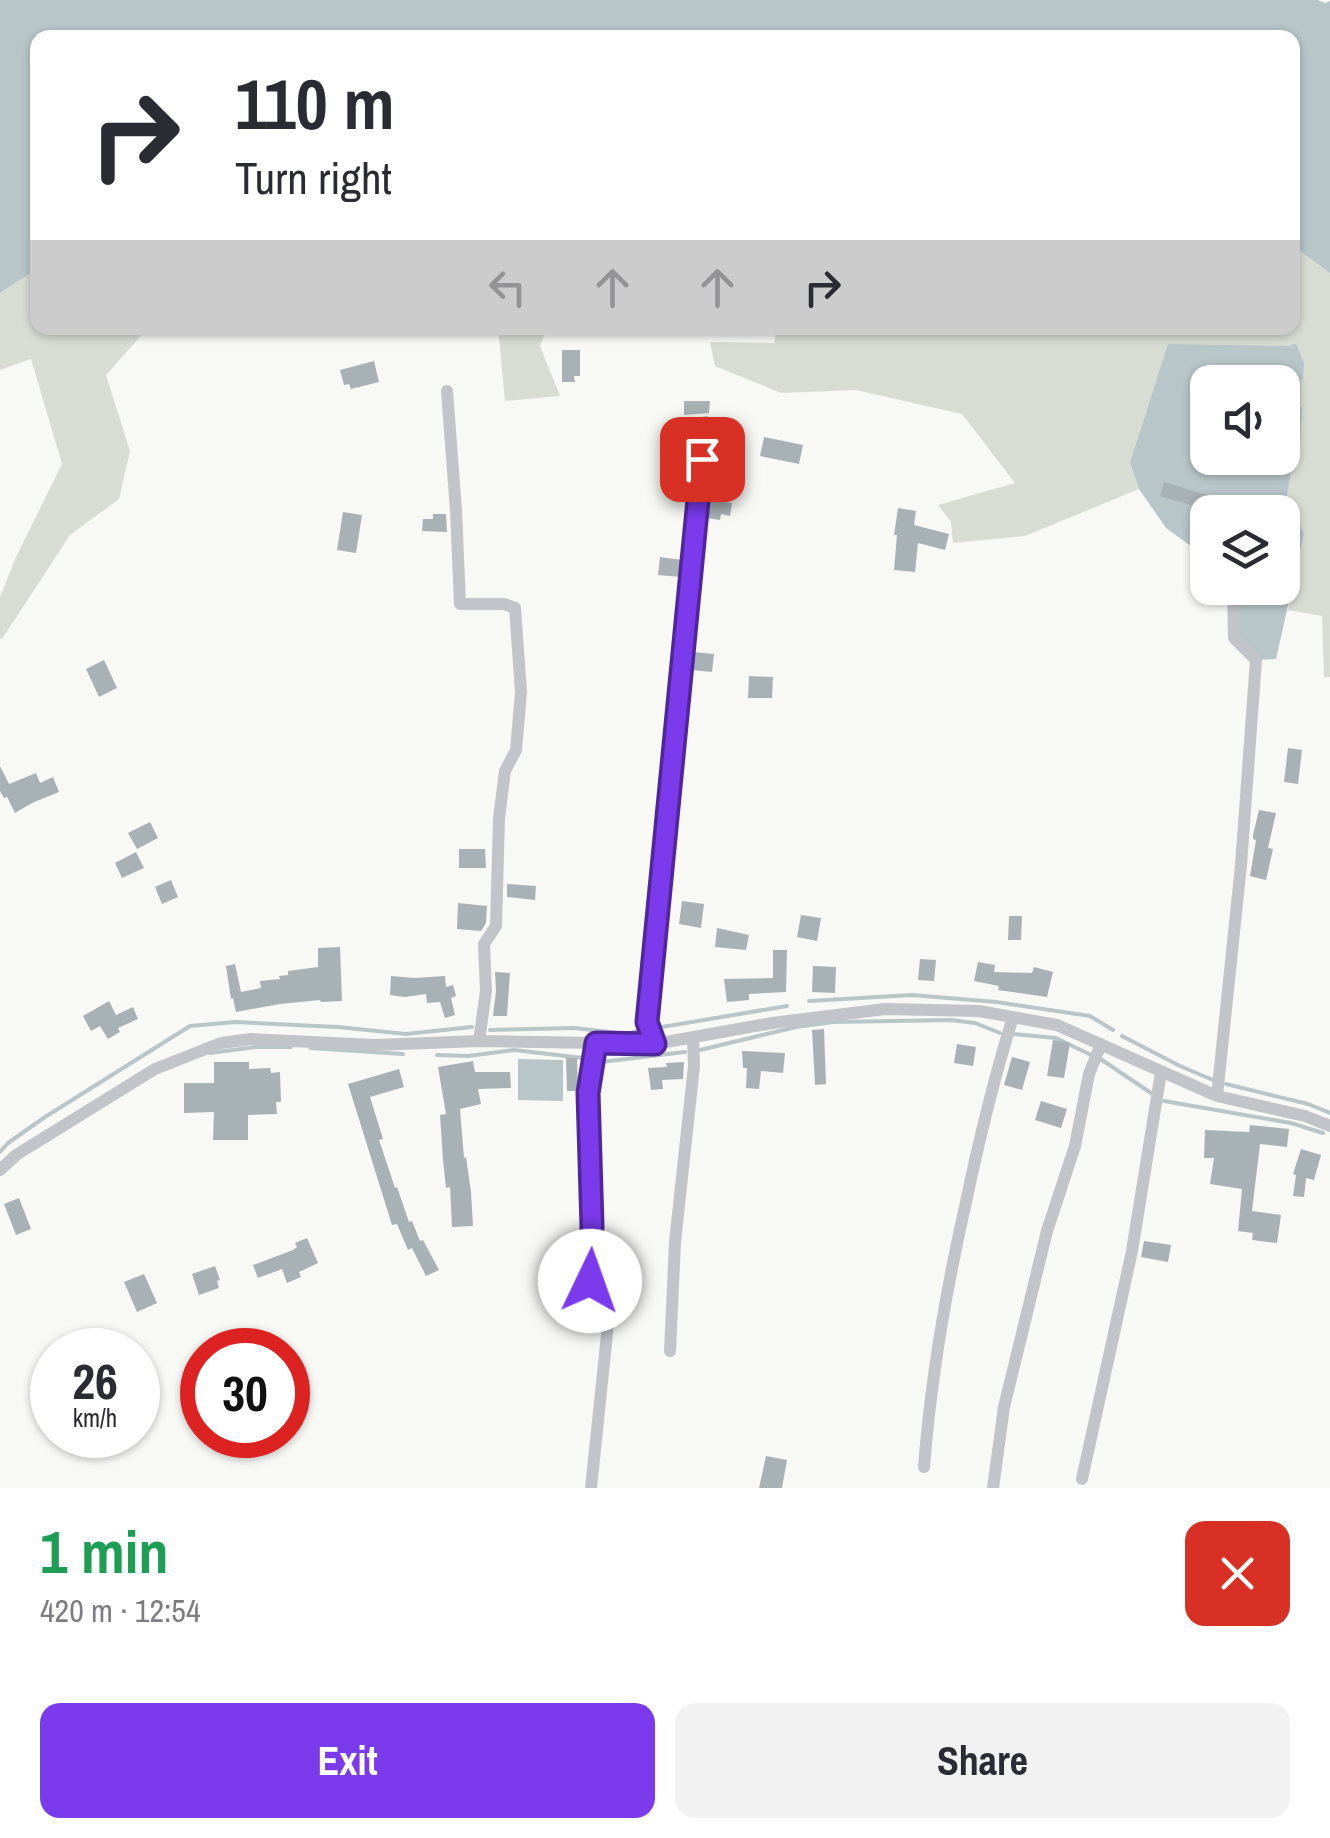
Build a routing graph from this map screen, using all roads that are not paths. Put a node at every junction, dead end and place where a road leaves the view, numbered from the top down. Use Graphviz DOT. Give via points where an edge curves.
graph roads {
  1 [pos="447,391"];
  2 [pos="706,422"];
  3 [pos="1233,605"];
  4 [pos="1013,1017"];
  5 [pos="692,1038"];
  6 [pos="479,1042"];
  7 [pos="596,1043"];
  8 [pos="655,1044"];
  9 [pos="1100,1044"];
  10 [pos="1161,1072"];
  11 [pos="1217,1096"];
  12 [pos="1330,1126"];
  13 [pos="0,1170"];
  14 [pos="670,1351"];
  15 [pos="924,1466"];
  16 [pos="1082,1479"];
  17 [pos="591,1488"];
  18 [pos="993,1488"];
  1 -- 6 [label="street" via="460,604 515,608 521,692 516,750 505,771 499,818 496,926 484,944"];
  2 -- 8 [label="street" via="647,1022"];
  3 -- 11 [label="street" via="1234,638 1256,660"];
  4 -- 5 [label="street" via="886,1009"];
  4 -- 9 [label="street" via="1057,1025"];
  4 -- 15 [label="street" via="944,1301"];
  5 -- 8 [label="street"];
  5 -- 14 [label="street"];
  6 -- 7 [label="street"];
  6 -- 13 [label="street" via="222,1043 155,1069"];
  7 -- 8 [label="street"];
  7 -- 17 [label="street" via="588,1093 590,1281 609,1315"];
  9 -- 10 [label="street"];
  9 -- 18 [label="street" via="1004,1407"];
  10 -- 11 [label="street"];
  10 -- 16 [label="street" via="1132,1251"];
  11 -- 12 [label="street"];
}
